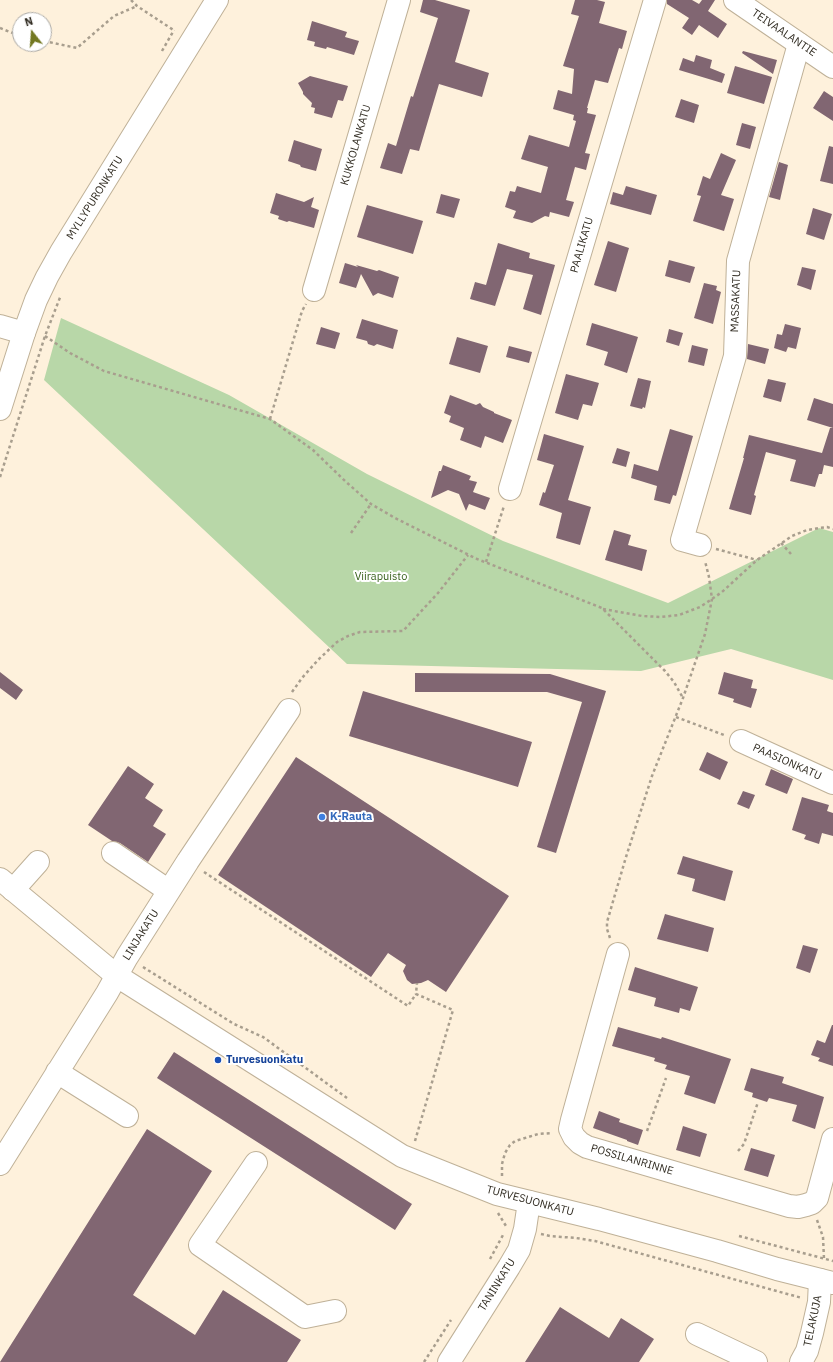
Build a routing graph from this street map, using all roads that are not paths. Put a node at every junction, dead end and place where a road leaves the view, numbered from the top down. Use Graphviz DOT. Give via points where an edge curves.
graph roads {
  1 [pos="217,0"];
  2 [pos="398,0"];
  3 [pos="654,0"];
  4 [pos="735,0"];
  5 [pos="799,44"];
  6 [pos="833,66"];
  7 [pos="314,290"];
  8 [pos="0,326"];
  9 [pos="34,335"];
  10 [pos="0,409"];
  11 [pos="510,489"];
  12 [pos="700,545"];
  13 [pos="288,710"];
  14 [pos="741,741"];
  15 [pos="833,783"];
  16 [pos="113,853"];
  17 [pos="38,862"];
  18 [pos="7,884"];
  19 [pos="169,891"];
  20 [pos="618,954"];
  21 [pos="117,976"];
  22 [pos="57,1072"];
  23 [pos="127,1116"];
  24 [pos="833,1139"];
  25 [pos="256,1163"];
  26 [pos="0,1164"];
  27 [pos="529,1202"];
  28 [pos="826,1281"];
  29 [pos="335,1310"];
  30 [pos="697,1334"];
  31 [pos="449,1362"];
  32 [pos="756,1362"];
  33 [pos="801,1362"];
  1 -- 9 [label="street, MYLLYPURONKATU" via="58,258 36,300"];
  2 -- 7 [label="street, KUKKOLANKATU"];
  3 -- 11 [label="street, PAALIKATU"];
  4 -- 5 [label="street, TEIVAALANTIE"];
  5 -- 6 [label="street, TEIVAALANTIE"];
  5 -- 12 [label="street, MASSAKATU" via="738,261 735,356 682,540"];
  8 -- 9 [label="street"];
  9 -- 10 [label="street, MYLLYPURONKATU"];
  13 -- 19 [label="street, LINJAKATU"];
  14 -- 15 [label="street, PAASIONKATU"];
  16 -- 19 [label="street"];
  17 -- 18 [label="street"];
  18 -- 21 [label="street, TURVESUONKATU"];
  19 -- 21 [label="street, LINJAKATU"];
  20 -- 24 [label="street, POSSILANRINNE" via="572,1120 570,1129 574,1137 586,1147 798,1207 812,1203 817,1198"];
  21 -- 22 [label="street, LINJAKATU"];
  21 -- 27 [label="street, TURVESUONKATU" via="402,1156 501,1180"];
  22 -- 23 [label="street"];
  22 -- 26 [label="street, LINJAKATU"];
  25 -- 29 [label="street" via="200,1246 305,1317"];
  27 -- 28 [label="street, TURVESUONKATU"];
  27 -- 31 [label="street, TANINKATU" via="515,1228 519,1250"];
  28 -- 33 [label="street, TELAKUJA" via="807,1351"];
  30 -- 32 [label="street"];
}
